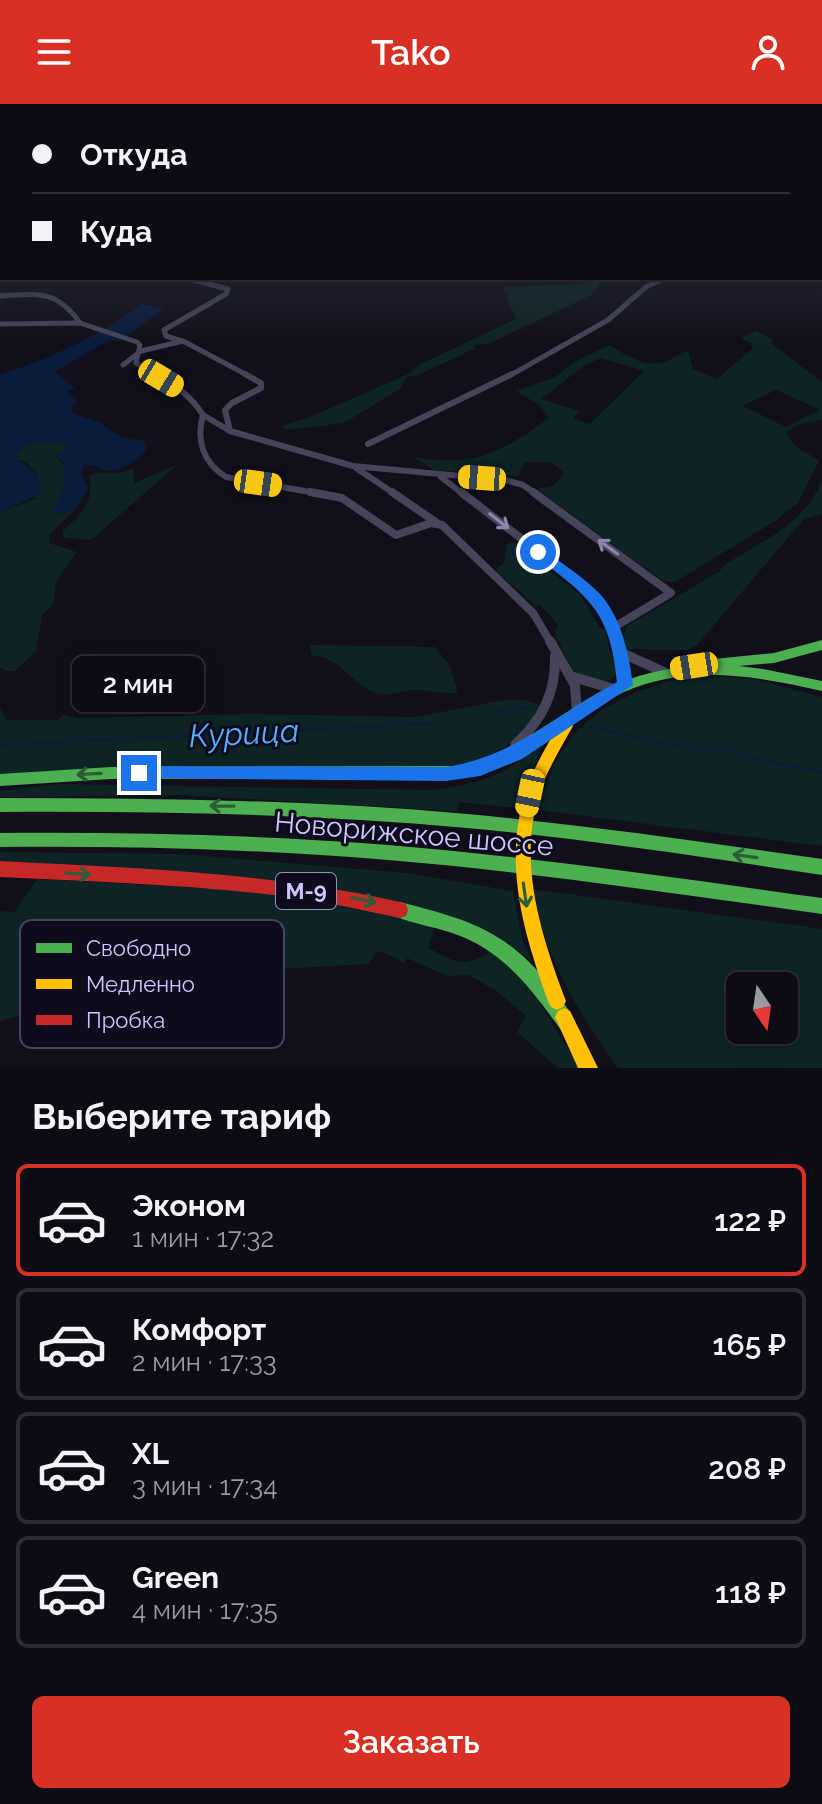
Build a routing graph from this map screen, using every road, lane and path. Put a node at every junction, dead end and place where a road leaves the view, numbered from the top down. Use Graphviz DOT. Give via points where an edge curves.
graph roads {
  1 [pos="191,280"];
  2 [pos="662,280"];
  3 [pos="0,296"];
  4 [pos="80,323"];
  5 [pos="0,324"];
  6 [pos="183,341"];
  7 [pos="138,354"];
  8 [pos="123,365"];
  9 [pos="203,415"];
  10 [pos="230,431"];
  11 [pos="368,444"];
  12 [pos="353,466"];
  13 [pos="437,475"];
  14 [pos="438,523"];
  15 [pos="611,629"];
  16 [pos="822,645"];
  17 [pos="554,651"];
  18 [pos="622,653"];
  19 [pos="694,666"];
  20 [pos="564,670"];
  21 [pos="664,672"];
  22 [pos="822,686"];
  23 [pos="621,687"];
  24 [pos="575,716"];
  25 [pos="446,774"];
  26 [pos="0,780"];
  27 [pos="0,805"];
  28 [pos="0,840"];
  29 [pos="822,867"];
  30 [pos="0,869"];
  31 [pos="822,906"];
  32 [pos="567,1024"];
  33 [pos="591,1068"];
  1 -- 6 [label="street" via="228,289 164,330 166,336"];
  2 -- 11 [label="street" via="608,320 498,382"];
  3 -- 4 [label="street" via="55,296"];
  4 -- 5 [label="street"];
  4 -- 7 [label="street" via="130,339 140,345"];
  6 -- 7 [label="street"];
  6 -- 10 [label="street" via="261,383 255,393 228,405"];
  7 -- 8 [label="street"];
  7 -- 9 [label="street" via="136,363 190,397"];
  9 -- 10 [label="street"];
  9 -- 14 [label="street" via="207,461 214,472 342,498 396,535"];
  10 -- 12 [label="street"];
  12 -- 13 [label="street"];
  12 -- 14 [label="street"];
  13 -- 15 [label="street, one-way" via="593,594"];
  15 -- 13 [label="street, one-way" via="671,593 523,485"];
  14 -- 17 [label="street" via="533,613"];
  15 -- 18 [label="street"];
  16 -- 19 [label="main road, М-9" via="774,658"];
  17 -- 20 [label="street"];
  17 -- 25 [label="street" via="554,686 529,734 494,758"];
  18 -- 21 [label="street"];
  18 -- 23 [label="street"];
  19 -- 21 [label="main road, М-9"];
  19 -- 22 [label="main road, М-9" via="745,669"];
  20 -- 23 [label="street" via="583,682"];
  20 -- 24 [label="street" via="577,693"];
  21 -- 23 [label="main road, М-9"];
  23 -- 24 [label="main road, М-9"];
  24 -- 25 [label="main road, М-9" via="497,763"];
  24 -- 32 [label="main road, М-9, one-way" via="535,781 522,848 530,925"];
  25 -- 26 [label="main road, М-9, one-way" via="111,773"];
  29 -- 27 [label="main road, Новорижское шоссе, one-way" via="468,821 240,806"];
  28 -- 31 [label="main road, Новорижское шоссе / М-9" via="213,842 466,860"];
  30 -- 32 [label="main road, М-9, one-way" via="324,892 398,908 463,928 504,948 532,975"];
  32 -- 33 [label="main road, М-9"];
}
